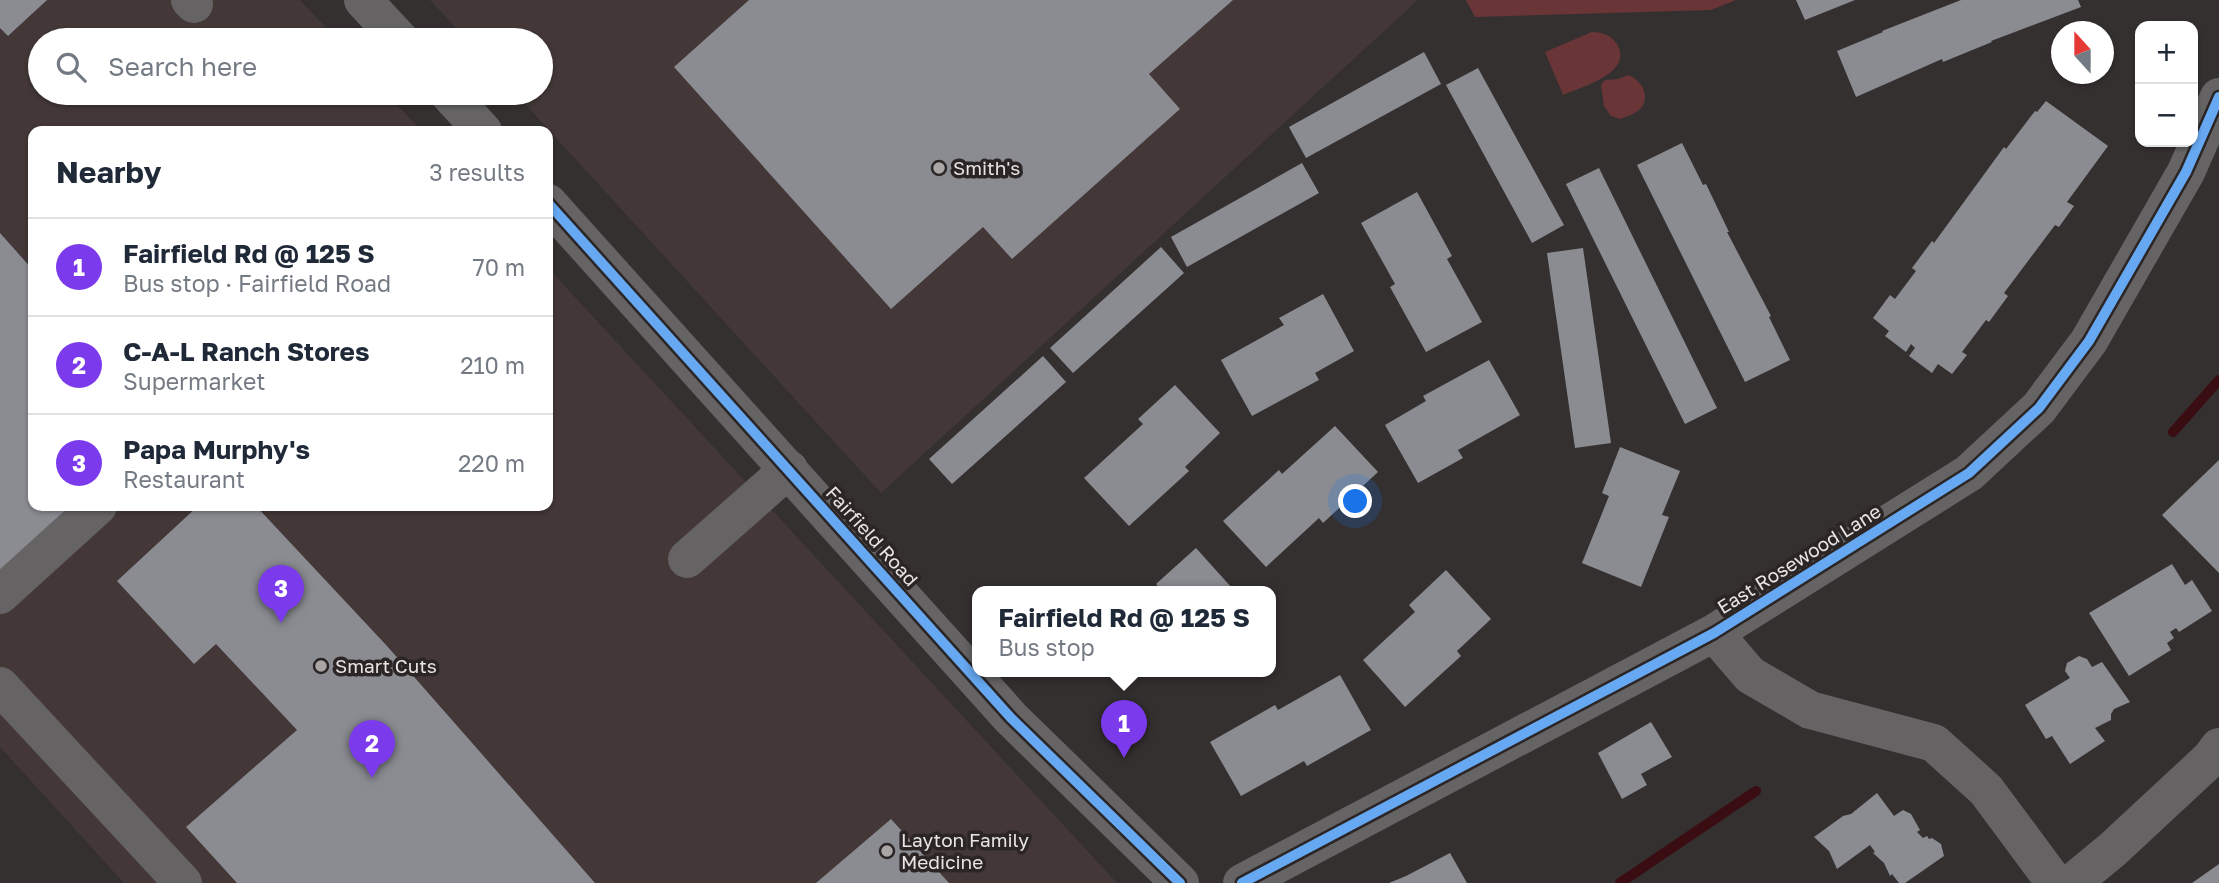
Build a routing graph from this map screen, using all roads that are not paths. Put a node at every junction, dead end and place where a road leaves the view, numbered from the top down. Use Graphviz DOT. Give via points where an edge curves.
graph roads {
  1 [pos="363,0"];
  2 [pos="389,28"];
  3 [pos="2219,97"];
  4 [pos="459,105"];
  5 [pos="478,126"];
  6 [pos="553,209"];
  7 [pos="789,469"];
  8 [pos="92,511"];
  9 [pos="687,559"];
  10 [pos="0,595"];
  11 [pos="1714,633"];
  12 [pos="972,674"];
  13 [pos="974,677"];
  14 [pos="0,686"];
  15 [pos="2219,747"];
  16 [pos="183,883"];
  17 [pos="1180,883"];
  18 [pos="1242,883"];
  19 [pos="2055,883"];
  20 [pos="2072,883"];
  1 -- 2 [label="street"];
  3 -- 11 [label="street, East Rosewood Lane" via="2186,172 2096,329 2039,408 1969,473"];
  4 -- 5 [label="street"];
  6 -- 7 [label="street, Fairfield Road"];
  7 -- 9 [label="street"];
  7 -- 12 [label="street, Fairfield Road"];
  8 -- 10 [label="street"];
  11 -- 18 [label="street, East Rosewood Lane"];
  11 -- 19 [label="street" via="1750,675 1810,710 1934,743 1986,790"];
  13 -- 17 [label="street, Fairfield Road"];
  14 -- 16 [label="street"];
  15 -- 20 [label="street"];
}
